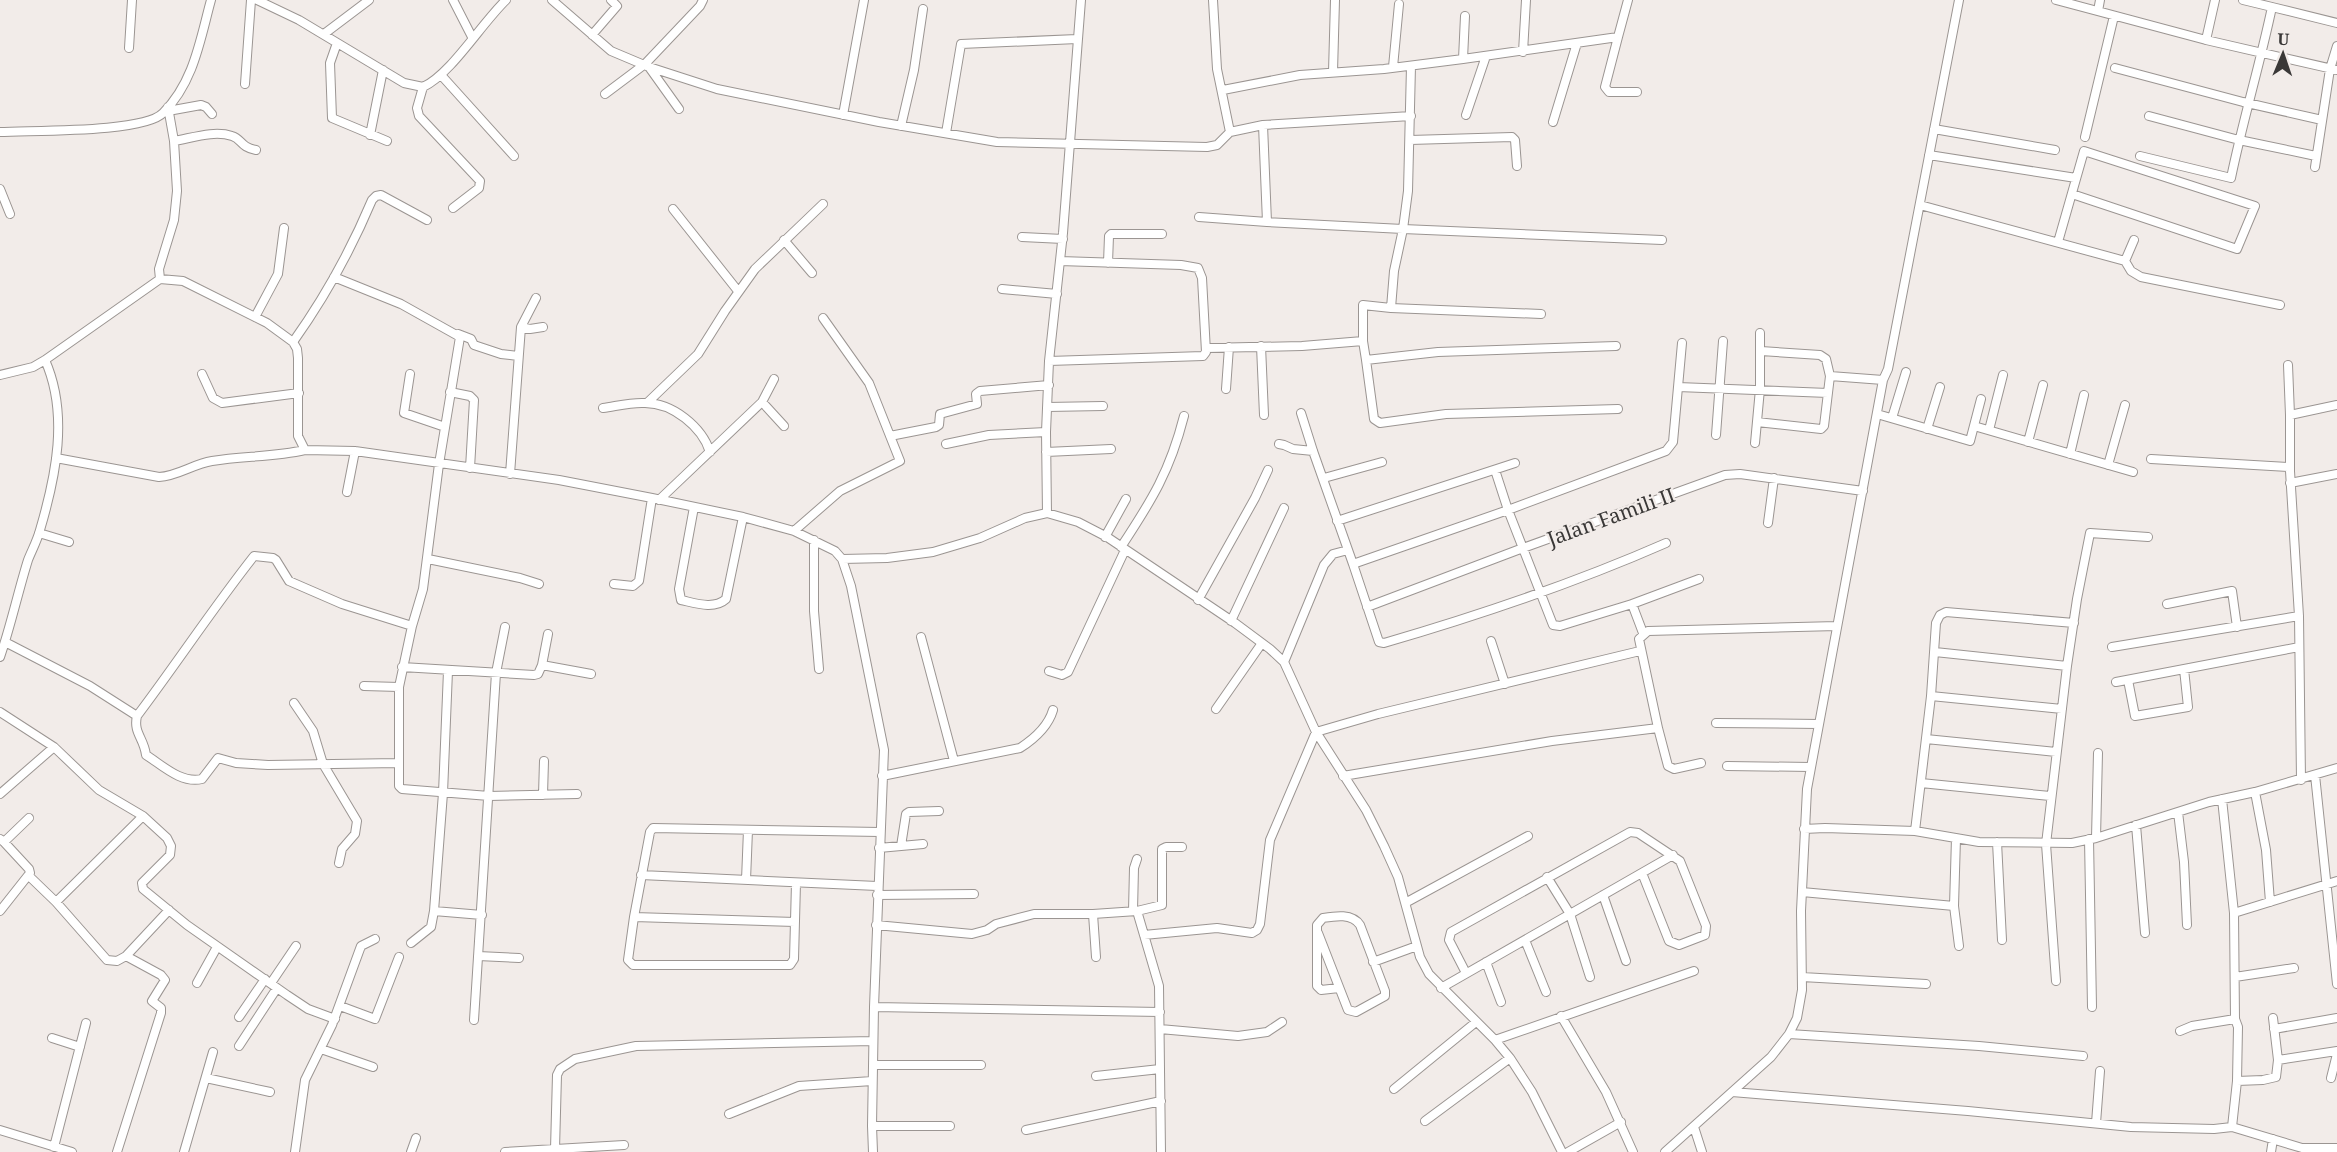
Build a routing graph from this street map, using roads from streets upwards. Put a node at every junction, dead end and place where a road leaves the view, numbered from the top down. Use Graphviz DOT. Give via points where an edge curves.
graph roads {
  1 [pos="132,0"];
  2 [pos="211,0"];
  3 [pos="251,0"];
  4 [pos="256,0"];
  5 [pos="369,0"];
  6 [pos="453,0"];
  7 [pos="506,0"];
  8 [pos="552,0"];
  9 [pos="611,0"];
  10 [pos="703,0"];
  11 [pos="864,0"];
  12 [pos="1080,0"];
  13 [pos="1213,0"];
  14 [pos="1335,0"];
  15 [pos="1526,0"];
  16 [pos="1628,0"];
  17 [pos="1959,0"];
  18 [pos="2056,0"];
  19 [pos="2100,0"];
  20 [pos="2215,0"];
  21 [pos="2243,0"];
  22 [pos="2288,0"];
  23 [pos="1399,4"];
  24 [pos="2272,7"];
  25 [pos="923,9"];
  26 [pos="2286,10"];
  27 [pos="2098,11"];
  28 [pos="1465,16"];
  29 [pos="2114,16"];
  30 [pos="2337,23"];
  31 [pos="324,34"];
  32 [pos="592,35"];
  33 [pos="472,37"];
  34 [pos="1618,37"];
  35 [pos="1077,39"];
  36 [pos="2206,40"];
  37 [pos="337,43"];
  38 [pos="1577,43"];
  39 [pos="2337,46"];
  40 [pos="129,48"];
  41 [pos="1523,52"];
  42 [pos="2262,53"];
  43 [pos="1486,56"];
  44 [pos="1463,59"];
  45 [pos="647,65"];
  46 [pos="1411,66"];
  47 [pos="1393,67"];
  48 [pos="2115,68"];
  49 [pos="2333,69"];
  50 [pos="383,70"];
  51 [pos="1333,72"];
  52 [pos="441,75"];
  53 [pos="245,84"];
  54 [pos="423,87"];
  55 [pos="1223,90"];
  56 [pos="1637,92"];
  57 [pos="605,94"];
  58 [pos="2248,103"];
  59 [pos="168,109"];
  60 [pos="679,109"];
  61 [pos="212,114"];
  62 [pos="843,115"];
  63 [pos="1466,115"];
  64 [pos="1411,116"];
  65 [pos="2149,116"];
  66 [pos="2322,120"];
  67 [pos="1553,122"];
  68 [pos="1263,125"];
  69 [pos="901,126"];
  70 [pos="1934,129"];
  71 [pos="0,132"];
  72 [pos="1230,132"];
  73 [pos="946,133"];
  74 [pos="370,135"];
  75 [pos="2085,137"];
  76 [pos="1410,140"];
  77 [pos="2239,140"];
  78 [pos="174,141"];
  79 [pos="387,141"];
  80 [pos="1071,144"];
  81 [pos="256,150"];
  82 [pos="2055,150"];
  83 [pos="1929,155"];
  84 [pos="514,156"];
  85 [pos="2140,156"];
  86 [pos="2316,156"];
  87 [pos="1517,166"];
  88 [pos="2315,167"];
  89 [pos="2076,178"];
  90 [pos="0,189"];
  91 [pos="2072,194"];
  92 [pos="823,204"];
  93 [pos="1920,205"];
  94 [pos="453,208"];
  95 [pos="673,209"];
  96 [pos="10,214"];
  97 [pos="1199,217"];
  98 [pos="427,220"];
  99 [pos="1267,222"];
  100 [pos="284,228"];
  101 [pos="1403,229"];
  102 [pos="1162,234"];
  103 [pos="1022,237"];
  104 [pos="1063,239"];
  105 [pos="784,240"];
  106 [pos="1662,240"];
  107 [pos="2134,240"];
  108 [pos="2058,242"];
  109 [pos="1060,261"];
  110 [pos="2125,261"];
  111 [pos="1108,263"];
  112 [pos="812,273"];
  113 [pos="334,277"];
  114 [pos="160,279"];
  115 [pos="1002,289"];
  116 [pos="738,291"];
  117 [pos="1057,294"];
  118 [pos="536,298"];
  119 [pos="2280,305"];
  120 [pos="1390,308"];
  121 [pos="1541,315"];
  122 [pos="255,317"];
  123 [pos="823,318"];
  124 [pos="521,327"];
  125 [pos="543,327"];
  126 [pos="1760,333"];
  127 [pos="458,334"];
  128 [pos="1363,341"];
  129 [pos="1723,341"];
  130 [pos="293,342"];
  131 [pos="1682,343"];
  132 [pos="1261,346"];
  133 [pos="1616,346"];
  134 [pos="1229,347"];
  135 [pos="1206,348"];
  136 [pos="1761,351"];
  137 [pos="518,356"];
  138 [pos="45,360"];
  139 [pos="1050,360"];
  140 [pos="1366,360"];
  141 [pos="2288,365"];
  142 [pos="1906,372"];
  143 [pos="202,374"];
  144 [pos="410,374"];
  145 [pos="0,375"];
  146 [pos="1830,375"];
  147 [pos="2003,375"];
  148 [pos="774,379"];
  149 [pos="1883,380"];
  150 [pos="1049,385"];
  151 [pos="2043,385"];
  152 [pos="1678,387"];
  153 [pos="1940,387"];
  154 [pos="1720,388"];
  155 [pos="1226,389"];
  156 [pos="1760,389"];
  157 [pos="450,392"];
  158 [pos="299,393"];
  159 [pos="1828,393"];
  160 [pos="2084,395"];
  161 [pos="1981,399"];
  162 [pos="762,402"];
  163 [pos="647,403"];
  164 [pos="2125,405"];
  165 [pos="2337,405"];
  166 [pos="1103,406"];
  167 [pos="1047,407"];
  168 [pos="603,408"];
  169 [pos="1618,409"];
  170 [pos="1301,413"];
  171 [pos="1877,414"];
  172 [pos="2290,415"];
  173 [pos="1184,416"];
  174 [pos="1264,416"];
  175 [pos="1892,418"];
  176 [pos="1757,422"];
  177 [pos="784,426"];
  178 [pos="1974,426"];
  179 [pos="444,427"];
  180 [pos="1928,429"];
  181 [pos="1989,430"];
  182 [pos="1046,432"];
  183 [pos="1716,435"];
  184 [pos="890,436"];
  185 [pos="2028,442"];
  186 [pos="1755,443"];
  187 [pos="946,444"];
  188 [pos="1279,444"];
  189 [pos="1111,449"];
  190 [pos="305,450"];
  191 [pos="355,451"];
  192 [pos="1313,451"];
  193 [pos="710,452"];
  194 [pos="1046,452"];
  195 [pos="2070,454"];
  196 [pos="56,458"];
  197 [pos="2151,459"];
  198 [pos="1382,462"];
  199 [pos="1515,463"];
  200 [pos="439,464"];
  201 [pos="2108,465"];
  202 [pos="2290,466"];
  203 [pos="470,468"];
  204 [pos="1268,470"];
  205 [pos="1495,470"];
  206 [pos="2133,472"];
  207 [pos="510,474"];
  208 [pos="2337,474"];
  209 [pos="1324,478"];
  210 [pos="1774,478"];
  211 [pos="2290,483"];
  212 [pos="1863,491"];
  213 [pos="347,492"];
  214 [pos="1126,498"];
  215 [pos="656,499"];
  216 [pos="694,507"];
  217 [pos="1284,508"];
  218 [pos="1508,510"];
  219 [pos="1047,513"];
  220 [pos="743,518"];
  221 [pos="1337,521"];
  222 [pos="1768,523"];
  223 [pos="794,531"];
  224 [pos="39,532"];
  225 [pos="1105,537"];
  226 [pos="2148,537"];
  227 [pos="814,540"];
  228 [pos="69,542"];
  229 [pos="1666,543"];
  230 [pos="1523,548"];
  231 [pos="1123,549"];
  232 [pos="1348,550"];
  233 [pos="428,559"];
  234 [pos="842,559"];
  235 [pos="1353,564"];
  236 [pos="1699,579"];
  237 [pos="539,584"];
  238 [pos="614,585"];
  239 [pos="1542,591"];
  240 [pos="1198,600"];
  241 [pos="1632,604"];
  242 [pos="2167,604"];
  243 [pos="1368,607"];
  244 [pos="2299,616"];
  245 [pos="1231,621"];
  246 [pos="2074,623"];
  247 [pos="412,626"];
  248 [pos="1837,626"];
  249 [pos="505,627"];
  250 [pos="2237,627"];
  251 [pos="1643,633"];
  252 [pos="548,634"];
  253 [pos="921,637"];
  254 [pos="1491,641"];
  255 [pos="5,642"];
  256 [pos="1262,643"];
  257 [pos="2112,647"];
  258 [pos="2299,647"];
  259 [pos="1640,651"];
  260 [pos="1935,652"];
  261 [pos="0,657"];
  262 [pos="1284,662"];
  263 [pos="542,665"];
  264 [pos="2067,666"];
  265 [pos="402,667"];
  266 [pos="819,669"];
  267 [pos="2184,669"];
  268 [pos="1049,670"];
  269 [pos="448,671"];
  270 [pos="496,673"];
  271 [pos="591,674"];
  272 [pos="2128,680"];
  273 [pos="2116,682"];
  274 [pos="1505,684"];
  275 [pos="364,686"];
  276 [pos="399,687"];
  277 [pos="1932,696"];
  278 [pos="294,703"];
  279 [pos="1216,709"];
  280 [pos="2062,709"];
  281 [pos="1053,710"];
  282 [pos="0,712"];
  283 [pos="137,716"];
  284 [pos="1716,723"];
  285 [pos="1819,724"];
  286 [pos="1658,728"];
  287 [pos="1316,732"];
  288 [pos="1926,739"];
  289 [pos="54,747"];
  290 [pos="2056,752"];
  291 [pos="2098,753"];
  292 [pos="544,761"];
  293 [pos="954,761"];
  294 [pos="398,763"];
  295 [pos="1701,763"];
  296 [pos="323,764"];
  297 [pos="1727,766"];
  298 [pos="1811,767"];
  299 [pos="2337,768"];
  300 [pos="2315,775"];
  301 [pos="882,776"];
  302 [pos="1343,776"];
  303 [pos="2301,780"];
  304 [pos="1921,783"];
  305 [pos="2255,792"];
  306 [pos="443,793"];
  307 [pos="0,794"];
  308 [pos="577,794"];
  309 [pos="543,795"];
  310 [pos="489,796"];
  311 [pos="2050,796"];
  312 [pos="2222,799"];
  313 [pos="939,810"];
  314 [pos="2178,812"];
  315 [pos="143,816"];
  316 [pos="29,819"];
  317 [pos="2136,825"];
  318 [pos="1804,829"];
  319 [pos="748,830"];
  320 [pos="1915,831"];
  321 [pos="880,832"];
  322 [pos="1528,836"];
  323 [pos="1956,838"];
  324 [pos="2093,839"];
  325 [pos="2,841"];
  326 [pos="1997,842"];
  327 [pos="923,844"];
  328 [pos="2046,844"];
  329 [pos="901,846"];
  330 [pos="1182,847"];
  331 [pos="879,848"];
  332 [pos="1672,855"];
  333 [pos="1137,859"];
  334 [pos="339,863"];
  335 [pos="1642,873"];
  336 [pos="641,875"];
  337 [pos="29,876"];
  338 [pos="1546,877"];
  339 [pos="746,880"];
  340 [pos="2337,881"];
  341 [pos="796,883"];
  342 [pos="2327,884"];
  343 [pos="877,890"];
  344 [pos="1802,892"];
  345 [pos="974,894"];
  346 [pos="1603,895"];
  347 [pos="56,902"];
  348 [pos="1407,902"];
  349 [pos="2270,902"];
  350 [pos="1954,906"];
  351 [pos="169,910"];
  352 [pos="434,911"];
  353 [pos="1135,911"];
  354 [pos="0,912"];
  355 [pos="2234,913"];
  356 [pos="1093,914"];
  357 [pos="1570,914"];
  358 [pos="482,915"];
  359 [pos="634,917"];
  360 [pos="795,922"];
  361 [pos="2187,924"];
  362 [pos="876,925"];
  363 [pos="1317,933"];
  364 [pos="2145,933"];
  365 [pos="1144,935"];
  366 [pos="375,939"];
  367 [pos="1525,939"];
  368 [pos="2002,940"];
  369 [pos="411,943"];
  370 [pos="296,946"];
  371 [pos="1417,946"];
  372 [pos="1959,946"];
  373 [pos="218,947"];
  374 [pos="126,956"];
  375 [pos="478,956"];
  376 [pos="399,957"];
  377 [pos="1096,957"];
  378 [pos="519,958"];
  379 [pos="1626,961"];
  380 [pos="1373,962"];
  381 [pos="1485,962"];
  382 [pos="2294,968"];
  383 [pos="1694,971"];
  384 [pos="1466,973"];
  385 [pos="1590,977"];
  386 [pos="1802,977"];
  387 [pos="2235,977"];
  388 [pos="2056,981"];
  389 [pos="197,983"];
  390 [pos="271,983"];
  391 [pos="1926,984"];
  392 [pos="2337,984"];
  393 [pos="1339,988"];
  394 [pos="1441,988"];
  395 [pos="1546,992"];
  396 [pos="1501,1002"];
  397 [pos="340,1006"];
  398 [pos="874,1007"];
  399 [pos="2092,1007"];
  400 [pos="1160,1012"];
  401 [pos="1561,1016"];
  402 [pos="239,1017"];
  403 [pos="2273,1018"];
  404 [pos="2337,1018"];
  405 [pos="335,1019"];
  406 [pos="2235,1019"];
  407 [pos="474,1020"];
  408 [pos="1282,1022"];
  409 [pos="1476,1022"];
  410 [pos="86,1023"];
  411 [pos="1160,1029"];
  412 [pos="2274,1029"];
  413 [pos="2180,1031"];
  414 [pos="1789,1034"];
  415 [pos="52,1038"];
  416 [pos="1495,1040"];
  417 [pos="873,1041"];
  418 [pos="239,1046"];
  419 [pos="80,1047"];
  420 [pos="321,1049"];
  421 [pos="213,1052"];
  422 [pos="2337,1053"];
  423 [pos="2083,1056"];
  424 [pos="1510,1058"];
  425 [pos="2278,1060"];
  426 [pos="873,1065"];
  427 [pos="981,1065"];
  428 [pos="373,1067"];
  429 [pos="1160,1069"];
  430 [pos="2100,1071"];
  431 [pos="1096,1076"];
  432 [pos="206,1078"];
  433 [pos="2331,1078"];
  434 [pos="873,1081"];
  435 [pos="2237,1081"];
  436 [pos="1394,1089"];
  437 [pos="270,1092"];
  438 [pos="1732,1092"];
  439 [pos="1161,1101"];
  440 [pos="729,1114"];
  441 [pos="1425,1121"];
  442 [pos="1621,1122"];
  443 [pos="2096,1124"];
  444 [pos="872,1126"];
  445 [pos="950,1126"];
  446 [pos="1694,1126"];
  447 [pos="2232,1127"];
  448 [pos="0,1130"];
  449 [pos="1026,1130"];
  450 [pos="416,1138"];
  451 [pos="2273,1140"];
  452 [pos="624,1145"];
  453 [pos="54,1147"];
  454 [pos="2336,1148"];
  455 [pos="555,1149"];
  456 [pos="72,1152"];
  457 [pos="117,1152"];
  458 [pos="184,1152"];
  459 [pos="295,1152"];
  460 [pos="411,1152"];
  461 [pos="506,1152"];
  462 [pos="873,1152"];
  463 [pos="1161,1152"];
  464 [pos="1562,1152"];
  465 [pos="1568,1152"];
  466 [pos="1633,1152"];
  467 [pos="1665,1152"];
  468 [pos="1702,1152"];
  469 [pos="2271,1152"];
  1 -- 40 [label="street"];
  2 -- 59 [label="street" via="192,69"];
  3 -- 53 [label="street"];
  4 -- 31 [label="street"];
  5 -- 31 [label="street"];
  6 -- 33 [label="street"];
  7 -- 33 [label="street"];
  8 -- 32 [label="street"];
  9 -- 32 [label="street" via="617,6"];
  10 -- 45 [label="street"];
  11 -- 62 [label="street"];
  12 -- 35 [label="street"];
  13 -- 55 [label="street" via="1216,59"];
  14 -- 51 [label="street"];
  15 -- 41 [label="street"];
  16 -- 34 [label="street"];
  17 -- 70 [label="street"];
  18 -- 27 [label="street"];
  19 -- 27 [label="street"];
  20 -- 36 [label="street"];
  21 -- 24 [label="street"];
  22 -- 26 [label="street"];
  23 -- 47 [label="street"];
  24 -- 26 [label="street"];
  24 -- 42 [label="street"];
  25 -- 69 [label="street"];
  26 -- 30 [label="street"];
  27 -- 29 [label="street"];
  28 -- 44 [label="street"];
  29 -- 36 [label="street"];
  29 -- 75 [label="street"];
  31 -- 37 [label="street"];
  32 -- 45 [label="street" via="611,51"];
  33 -- 52 [label="street"];
  34 -- 38 [label="street"];
  34 -- 56 [label="street" via="1605,87 1609,92"];
  35 -- 73 [label="street" via="960,44"];
  35 -- 80 [label="street"];
  36 -- 42 [label="street"];
  37 -- 50 [label="street"];
  37 -- 74 [label="street" via="330,63 332,118"];
  38 -- 41 [label="street"];
  38 -- 67 [label="street"];
  39 -- 49 [label="street"];
  41 -- 43 [label="street"];
  42 -- 49 [label="street"];
  42 -- 58 [label="street"];
  43 -- 44 [label="street"];
  43 -- 63 [label="street"];
  44 -- 46 [label="street"];
  45 -- 57 [label="street"];
  45 -- 60 [label="street"];
  45 -- 62 [label="street" via="717,89"];
  46 -- 47 [label="street"];
  46 -- 64 [label="street"];
  47 -- 51 [label="street"];
  48 -- 58 [label="street"];
  49 -- 66 [label="street"];
  50 -- 54 [label="street" via="404,83"];
  50 -- 74 [label="street"];
  51 -- 55 [label="street"];
  52 -- 54 [label="street"];
  52 -- 84 [label="street"];
  54 -- 94 [label="street" via="417,108 419,116 480,181 479,188"];
  55 -- 72 [label="street"];
  58 -- 66 [label="street"];
  58 -- 77 [label="street"];
  59 -- 61 [label="street" via="201,105"];
  59 -- 71 [label="street" via="153,119 119,126"];
  59 -- 78 [label="street"];
  62 -- 69 [label="street"];
  64 -- 68 [label="street"];
  64 -- 76 [label="street"];
  65 -- 77 [label="street"];
  66 -- 86 [label="street"];
  68 -- 72 [label="street"];
  68 -- 99 [label="street"];
  69 -- 73 [label="street"];
  70 -- 82 [label="street"];
  70 -- 83 [label="street"];
  72 -- 80 [label="street" via="1217,145 1207,147"];
  73 -- 80 [label="street" via="997,142"];
  74 -- 79 [label="street"];
  76 -- 87 [label="street" via="1512,137"];
  76 -- 101 [label="street"];
  77 -- 85 [label="street" via="2231,178"];
  77 -- 86 [label="street"];
  78 -- 81 [label="street" via="217,134 237,138 247,148"];
  78 -- 114 [label="street" via="176,201"];
  80 -- 104 [label="street"];
  83 -- 89 [label="street"];
  83 -- 93 [label="street"];
  86 -- 88 [label="street"];
  89 -- 91 [label="street"];
  89 -- 91 [label="street" via="2084,151 2255,206 2237,249"];
  90 -- 96 [label="street"];
  91 -- 108 [label="street"];
  92 -- 105 [label="street"];
  93 -- 108 [label="street"];
  93 -- 149 [label="street"];
  95 -- 116 [label="street"];
  97 -- 99 [label="street"];
  98 -- 113 [label="street" via="381,195 375,196"];
  99 -- 101 [label="street"];
  100 -- 122 [label="street" via="278,274"];
  101 -- 106 [label="street"];
  101 -- 120 [label="street"];
  102 -- 111 [label="street" via="1111,234"];
  103 -- 104 [label="street"];
  104 -- 109 [label="street"];
  105 -- 112 [label="street"];
  105 -- 116 [label="street"];
  107 -- 110 [label="street"];
  108 -- 110 [label="street"];
  109 -- 111 [label="street"];
  109 -- 117 [label="street"];
  110 -- 119 [label="street" via="2141,277"];
  111 -- 135 [label="street" via="1198,268"];
  113 -- 127 [label="street" via="401,304"];
  113 -- 130 [label="street"];
  114 -- 122 [label="street" via="183,281"];
  114 -- 138 [label="street"];
  115 -- 117 [label="street"];
  116 -- 163 [label="street" via="698,354"];
  117 -- 139 [label="street"];
  118 -- 124 [label="street"];
  120 -- 121 [label="street"];
  120 -- 128 [label="street" via="1363,305"];
  122 -- 130 [label="street"];
  123 -- 184 [label="street" via="869,383"];
  124 -- 125 [label="street"];
  124 -- 137 [label="street"];
  126 -- 136 [label="street"];
  127 -- 137 [label="street" via="471,339 474,345"];
  127 -- 157 [label="street" via="460,342"];
  128 -- 132 [label="street"];
  128 -- 140 [label="street"];
  129 -- 154 [label="street"];
  130 -- 158 [label="street" via="298,358"];
  131 -- 152 [label="street"];
  132 -- 134 [label="street"];
  132 -- 174 [label="street"];
  133 -- 140 [label="street" via="1437,352"];
  134 -- 135 [label="street"];
  134 -- 155 [label="street"];
  135 -- 139 [label="street" via="1203,356"];
  136 -- 146 [label="street" via="1820,355 1826,359"];
  136 -- 156 [label="street"];
  137 -- 207 [label="street"];
  138 -- 145 [label="street"];
  138 -- 196 [label="street" via="57,396"];
  139 -- 150 [label="street"];
  140 -- 169 [label="street" via="1374,419 1380,423 1446,414"];
  141 -- 172 [label="street"];
  142 -- 175 [label="street"];
  143 -- 158 [label="street" via="213,398 222,404"];
  144 -- 179 [label="street" via="404,413"];
  146 -- 149 [label="street"];
  146 -- 159 [label="street"];
  147 -- 181 [label="street"];
  148 -- 162 [label="street"];
  149 -- 171 [label="street"];
  150 -- 167 [label="street"];
  150 -- 184 [label="street" via="980,391 976,394 977,404 940,414 936,427"];
  151 -- 185 [label="street"];
  152 -- 154 [label="street"];
  152 -- 218 [label="street" via="1673,442 1666,451"];
  153 -- 180 [label="street"];
  154 -- 156 [label="street"];
  154 -- 183 [label="street"];
  156 -- 159 [label="street"];
  156 -- 176 [label="street"];
  157 -- 179 [label="street"];
  157 -- 203 [label="street" via="474,400"];
  158 -- 190 [label="street" via="298,436"];
  159 -- 176 [label="street" via="1821,429"];
  160 -- 195 [label="street"];
  161 -- 178 [label="street"];
  162 -- 177 [label="street"];
  162 -- 193 [label="street"];
  163 -- 168 [label="street"];
  163 -- 193 [label="street" via="680,414 705,439"];
  164 -- 201 [label="street"];
  165 -- 172 [label="street"];
  166 -- 167 [label="street"];
  167 -- 182 [label="street"];
  170 -- 192 [label="street"];
  171 -- 175 [label="street"];
  171 -- 212 [label="street"];
  172 -- 202 [label="street"];
  173 -- 231 [label="street" via="1166,474"];
  175 -- 180 [label="street"];
  176 -- 186 [label="street"];
  178 -- 180 [label="street" via="1970,441"];
  178 -- 181 [label="street"];
  179 -- 200 [label="street"];
  181 -- 185 [label="street"];
  182 -- 187 [label="street" via="989,435"];
  182 -- 194 [label="street"];
  184 -- 223 [label="street" via="899,463 840,491"];
  185 -- 195 [label="street"];
  188 -- 192 [label="street"];
  189 -- 194 [label="street"];
  190 -- 191 [label="street"];
  190 -- 196 [label="street" via="210,461 159,477"];
  191 -- 200 [label="street"];
  191 -- 213 [label="street"];
  192 -- 209 [label="street"];
  193 -- 215 [label="street"];
  194 -- 219 [label="street"];
  195 -- 201 [label="street"];
  196 -- 224 [label="street"];
  197 -- 202 [label="street"];
  198 -- 209 [label="street"];
  199 -- 205 [label="street"];
  200 -- 203 [label="street"];
  200 -- 233 [label="street"];
  201 -- 206 [label="street"];
  202 -- 211 [label="street"];
  203 -- 207 [label="street"];
  204 -- 240 [label="street"];
  205 -- 218 [label="street"];
  205 -- 221 [label="street"];
  207 -- 215 [label="street"];
  208 -- 211 [label="street"];
  209 -- 221 [label="street"];
  210 -- 212 [label="street, Jalan Famili II"];
  210 -- 222 [label="street"];
  210 -- 230 [label="street, Jalan Famili II" via="1725,475"];
  211 -- 244 [label="street"];
  212 -- 248 [label="street"];
  214 -- 225 [label="street"];
  215 -- 216 [label="street"];
  215 -- 238 [label="street" via="639,581 633,586"];
  216 -- 220 [label="street"];
  216 -- 220 [label="street" via="679,589 681,600 718,605 726,599"];
  217 -- 245 [label="street"];
  218 -- 230 [label="street"];
  218 -- 235 [label="street"];
  219 -- 225 [label="street" via="1078,522"];
  219 -- 234 [label="street" via="933,552"];
  220 -- 223 [label="street"];
  221 -- 232 [label="street"];
  223 -- 227 [label="street"];
  224 -- 228 [label="street"];
  224 -- 255 [label="street"];
  225 -- 231 [label="street"];
  226 -- 246 [label="street" via="2090,533"];
  227 -- 234 [label="street"];
  227 -- 266 [label="street"];
  229 -- 239 [label="street"];
  230 -- 239 [label="street"];
  230 -- 243 [label="street, Jalan Famili II"];
  231 -- 240 [label="street"];
  231 -- 268 [label="street" via="1068,672 1062,675"];
  232 -- 235 [label="street"];
  232 -- 262 [label="street" via="1334,554 1324,565"];
  233 -- 237 [label="street"];
  233 -- 247 [label="street"];
  234 -- 301 [label="street" via="883,739"];
  235 -- 243 [label="street"];
  236 -- 241 [label="street"];
  239 -- 241 [label="street" via="1556,626"];
  239 -- 243 [label="street" via="1384,643 1379,642"];
  240 -- 245 [label="street"];
  241 -- 251 [label="street"];
  242 -- 250 [label="street" via="2232,591"];
  244 -- 250 [label="street"];
  244 -- 258 [label="street"];
  245 -- 256 [label="street"];
  246 -- 260 [label="street" via="1946,612 1937,619"];
  246 -- 264 [label="street"];
  247 -- 265 [label="street"];
  247 -- 283 [label="street" via="342,604 289,581 276,560 254,556 225,590"];
  248 -- 251 [label="street"];
  248 -- 285 [label="street"];
  249 -- 270 [label="street"];
  250 -- 257 [label="street"];
  251 -- 259 [label="street"];
  252 -- 263 [label="street"];
  253 -- 293 [label="street"];
  254 -- 274 [label="street"];
  255 -- 261 [label="street"];
  255 -- 283 [label="street" via="90,686"];
  256 -- 262 [label="street"];
  256 -- 279 [label="street"];
  258 -- 267 [label="street"];
  258 -- 303 [label="street"];
  259 -- 274 [label="street"];
  259 -- 286 [label="street"];
  260 -- 264 [label="street"];
  260 -- 277 [label="street"];
  262 -- 287 [label="street"];
  263 -- 270 [label="street" via="534,675"];
  263 -- 271 [label="street"];
  264 -- 280 [label="street"];
  265 -- 269 [label="street"];
  265 -- 276 [label="street"];
  267 -- 272 [label="street"];
  267 -- 272 [label="street" via="2188,708 2135,716"];
  269 -- 270 [label="street"];
  269 -- 306 [label="street"];
  270 -- 310 [label="street"];
  272 -- 273 [label="street"];
  274 -- 287 [label="street"];
  275 -- 276 [label="street"];
  276 -- 294 [label="street"];
  277 -- 280 [label="street"];
  277 -- 288 [label="street"];
  278 -- 296 [label="street" via="313,731"];
  280 -- 290 [label="street"];
  281 -- 293 [label="street" via="1048,723 1020,748"];
  282 -- 289 [label="street"];
  283 -- 296 [label="street" via="136,729 146,755 190,780 202,779 218,758 236,764"];
  284 -- 285 [label="street"];
  285 -- 298 [label="street"];
  286 -- 295 [label="street" via="1668,766 1674,769"];
  286 -- 302 [label="street" via="1552,741"];
  287 -- 302 [label="street"];
  287 -- 365 [label="street" via="1270,840 1257,930 1252,933 1217,928"];
  288 -- 290 [label="street"];
  288 -- 304 [label="street"];
  289 -- 307 [label="street"];
  289 -- 315 [label="street" via="99,790"];
  290 -- 311 [label="street"];
  291 -- 324 [label="street"];
  292 -- 309 [label="street"];
  293 -- 301 [label="street"];
  294 -- 296 [label="street"];
  294 -- 306 [label="street" via="400,788"];
  296 -- 334 [label="street" via="357,821 355,834 342,849"];
  297 -- 298 [label="street"];
  298 -- 318 [label="street"];
  299 -- 300 [label="street"];
  300 -- 303 [label="street"];
  300 -- 342 [label="street"];
  301 -- 321 [label="street"];
  302 -- 348 [label="street" via="1366,810"];
  303 -- 305 [label="street"];
  304 -- 311 [label="street"];
  304 -- 320 [label="street"];
  305 -- 312 [label="street"];
  305 -- 349 [label="street" via="2265,841"];
  306 -- 310 [label="street"];
  306 -- 352 [label="street"];
  308 -- 309 [label="street"];
  309 -- 310 [label="street"];
  310 -- 358 [label="street"];
  311 -- 328 [label="street"];
  312 -- 314 [label="street"];
  312 -- 355 [label="street"];
  313 -- 329 [label="street" via="906,814"];
  314 -- 317 [label="street"];
  314 -- 361 [label="street"];
  315 -- 347 [label="street"];
  315 -- 351 [label="street" via="167,838 171,849 142,887"];
  316 -- 325 [label="street"];
  317 -- 324 [label="street"];
  317 -- 364 [label="street"];
  318 -- 320 [label="street"];
  318 -- 344 [label="street"];
  319 -- 321 [label="street"];
  319 -- 336 [label="street" via="653,828"];
  319 -- 339 [label="street"];
  320 -- 323 [label="street"];
  321 -- 331 [label="street"];
  322 -- 348 [label="street"];
  323 -- 326 [label="street"];
  323 -- 350 [label="street"];
  324 -- 328 [label="street"];
  324 -- 399 [label="street"];
  325 -- 337 [label="street" via="29,868"];
  326 -- 328 [label="street"];
  326 -- 368 [label="street"];
  327 -- 329 [label="street"];
  328 -- 388 [label="street"];
  329 -- 331 [label="street"];
  330 -- 353 [label="street" via="1162,849 1162,905"];
  331 -- 343 [label="street"];
  332 -- 335 [label="street"];
  332 -- 335 [label="street" via="1680,861 1706,927 1705,935 1679,945 1669,941"];
  332 -- 338 [label="street" via="1630,832"];
  333 -- 353 [label="street"];
  335 -- 346 [label="street"];
  336 -- 339 [label="street"];
  336 -- 359 [label="street"];
  337 -- 347 [label="street"];
  337 -- 354 [label="street"];
  338 -- 357 [label="street"];
  338 -- 384 [label="street" via="1451,932 1449,940"];
  339 -- 341 [label="street"];
  340 -- 342 [label="street"];
  341 -- 343 [label="street"];
  341 -- 360 [label="street"];
  342 -- 349 [label="street"];
  342 -- 392 [label="street"];
  343 -- 345 [label="street"];
  343 -- 362 [label="street"];
  344 -- 350 [label="street"];
  344 -- 386 [label="street"];
  346 -- 357 [label="street"];
  346 -- 379 [label="street"];
  347 -- 374 [label="street" via="107,960 117,961"];
  348 -- 371 [label="street"];
  349 -- 355 [label="street"];
  350 -- 372 [label="street"];
  351 -- 373 [label="street"];
  351 -- 374 [label="street"];
  352 -- 358 [label="street"];
  352 -- 369 [label="street" via="431,927"];
  353 -- 356 [label="street"];
  353 -- 365 [label="street"];
  355 -- 387 [label="street"];
  356 -- 362 [label="street" via="1034,914 972,934"];
  356 -- 377 [label="street"];
  357 -- 367 [label="street"];
  357 -- 385 [label="street"];
  358 -- 375 [label="street"];
  359 -- 360 [label="street"];
  359 -- 360 [label="street" via="628,958 633,965 790,965 794,960"];
  362 -- 398 [label="street"];
  363 -- 380 [label="street" via="1323,918 1356,920"];
  363 -- 393 [label="street"];
  363 -- 393 [label="street" via="1317,986 1321,990"];
  365 -- 400 [label="street" via="1157,974"];
  366 -- 397 [label="street" via="361,946"];
  367 -- 381 [label="street"];
  367 -- 395 [label="street"];
  370 -- 390 [label="street"];
  371 -- 380 [label="street"];
  371 -- 394 [label="street" via="1429,974"];
  373 -- 389 [label="street"];
  373 -- 390 [label="street"];
  374 -- 457 [label="street" via="165,980 152,1000 161,1013"];
  375 -- 378 [label="street"];
  375 -- 407 [label="street"];
  376 -- 397 [label="street" via="375,1019"];
  380 -- 393 [label="street" via="1385,991 1382,999 1352,1012 1347,1010"];
  381 -- 384 [label="street"];
  381 -- 396 [label="street"];
  382 -- 387 [label="street"];
  383 -- 401 [label="street"];
  384 -- 394 [label="street"];
  386 -- 391 [label="street"];
  386 -- 414 [label="street" via="1797,1018"];
  387 -- 406 [label="street"];
  390 -- 402 [label="street"];
  390 -- 405 [label="street" via="308,1009"];
  390 -- 418 [label="street"];
  394 -- 409 [label="street"];
  397 -- 405 [label="street"];
  398 -- 400 [label="street"];
  398 -- 417 [label="street"];
  400 -- 411 [label="street"];
  401 -- 416 [label="street"];
  401 -- 442 [label="street"];
  403 -- 412 [label="street"];
  404 -- 412 [label="street"];
  405 -- 420 [label="street"];
  406 -- 413 [label="street"];
  406 -- 435 [label="street"];
  408 -- 411 [label="street" via="1267,1032 1238,1036"];
  409 -- 416 [label="street"];
  409 -- 436 [label="street"];
  410 -- 419 [label="street"];
  411 -- 429 [label="street"];
  412 -- 425 [label="street"];
  414 -- 423 [label="street"];
  414 -- 438 [label="street" via="1771,1057"];
  415 -- 419 [label="street"];
  416 -- 424 [label="street"];
  417 -- 426 [label="street"];
  417 -- 455 [label="street" via="636,1046 575,1059 560,1069 557,1076"];
  419 -- 453 [label="street"];
  420 -- 428 [label="street"];
  420 -- 459 [label="street" via="302,1088"];
  421 -- 432 [label="street"];
  422 -- 425 [label="street"];
  422 -- 433 [label="street"];
  424 -- 441 [label="street"];
  424 -- 464 [label="street"];
  425 -- 435 [label="street" via="2276,1077"];
  426 -- 427 [label="street"];
  426 -- 434 [label="street"];
  429 -- 431 [label="street"];
  429 -- 439 [label="street"];
  430 -- 443 [label="street"];
  432 -- 437 [label="street"];
  432 -- 458 [label="street"];
  434 -- 440 [label="street" via="799,1086"];
  434 -- 444 [label="street"];
  435 -- 447 [label="street"];
  438 -- 443 [label="street"];
  438 -- 446 [label="street"];
  439 -- 449 [label="street"];
  439 -- 463 [label="street"];
  442 -- 465 [label="street"];
  442 -- 466 [label="street"];
  443 -- 447 [label="street"];
  444 -- 445 [label="street"];
  444 -- 462 [label="street"];
  446 -- 467 [label="street"];
  446 -- 468 [label="street"];
  447 -- 451 [label="street"];
  448 -- 453 [label="street"];
  450 -- 460 [label="street"];
  451 -- 454 [label="street" via="2302,1148"];
  451 -- 469 [label="street"];
  452 -- 455 [label="street"];
  453 -- 456 [label="street"];
  455 -- 461 [label="street"];
}
